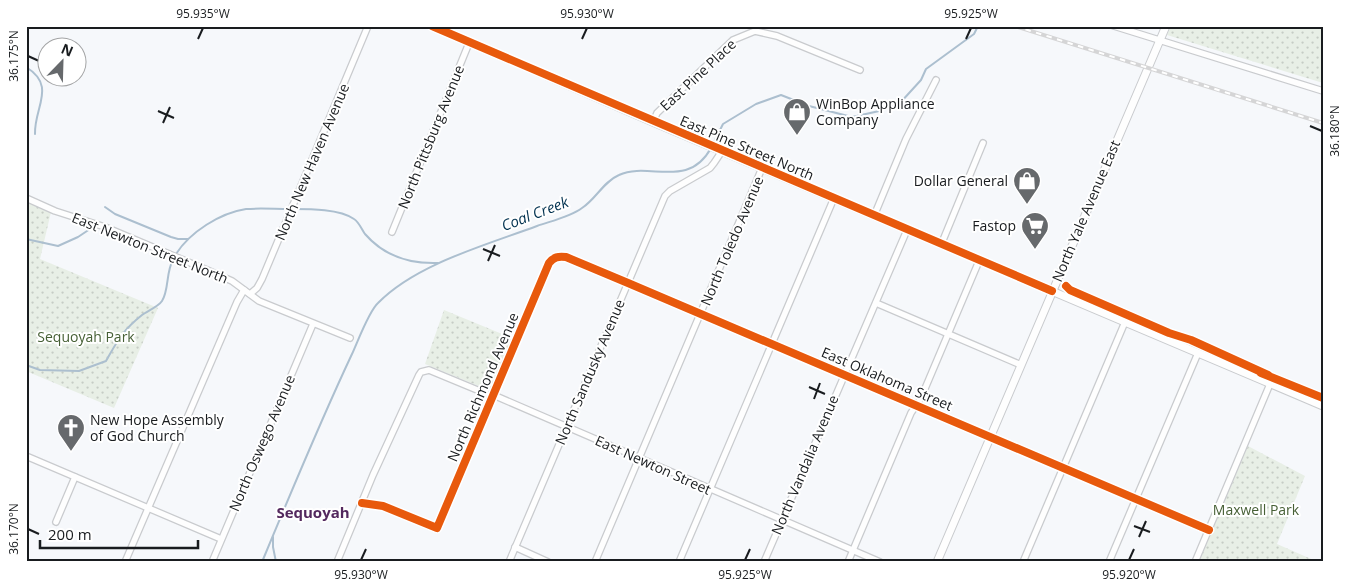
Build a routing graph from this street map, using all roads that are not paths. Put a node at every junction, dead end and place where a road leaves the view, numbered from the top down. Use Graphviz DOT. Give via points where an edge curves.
graph roads {
  1 [pos="368,26"];
  2 [pos="432,26"];
  3 [pos="1114,26"];
  4 [pos="1166,26"];
  5 [pos="1160,40"];
  6 [pos="469,43"];
  7 [pos="860,70"];
  8 [pos="936,80"];
  9 [pos="1323,91"];
  10 [pos="653,122"];
  11 [pos="984,143"];
  12 [pos="720,150"];
  13 [pos="762,168"];
  14 [pos="26,198"];
  15 [pos="834,198"];
  16 [pos="874,216"];
  17 [pos="907,230"];
  18 [pos="392,232"];
  19 [pos="941,245"];
  20 [pos="555,257"];
  21 [pos="979,261"];
  22 [pos="628,283"];
  23 [pos="244,290"];
  24 [pos="1052,291"];
  25 [pos="250,294"];
  26 [pos="876,303"];
  27 [pos="701,314"];
  28 [pos="1125,322"];
  29 [pos="313,324"];
  30 [pos="948,334"];
  31 [pos="350,338"];
  32 [pos="772,344"];
  33 [pos="1198,354"];
  34 [pos="1021,365"];
  35 [pos="844,375"];
  36 [pos="1270,384"];
  37 [pos="493,396"];
  38 [pos="916,405"];
  39 [pos="1323,406"];
  40 [pos="566,427"];
  41 [pos="990,437"];
  42 [pos="26,456"];
  43 [pos="639,458"];
  44 [pos="1063,468"];
  45 [pos="75,477"];
  46 [pos="710,490"];
  47 [pos="1136,499"];
  48 [pos="362,502"];
  49 [pos="148,508"];
  50 [pos="782,520"];
  51 [pos="56,522"];
  52 [pos="1209,530"];
  53 [pos="221,539"];
  54 [pos="515,547"];
  55 [pos="853,550"];
  56 [pos="125,562"];
  57 [pos="212,562"];
  58 [pos="336,562"];
  59 [pos="509,562"];
  60 [pos="548,562"];
  61 [pos="595,562"];
  62 [pos="680,562"];
  63 [pos="764,562"];
  64 [pos="848,562"];
  65 [pos="880,562"];
  66 [pos="937,562"];
  67 [pos="1023,562"];
  68 [pos="1109,562"];
  69 [pos="1195,562"];
  1 -- 25 [label="street, North New Haven Avenue" via="262,279"];
  2 -- 6 [label="main road, East Pine Street North"];
  3 -- 5 [label="street"];
  4 -- 5 [label="main road, North Yale Avenue East"];
  5 -- 9 [label="street"];
  5 -- 24 [label="main road, North Yale Avenue East"];
  6 -- 10 [label="main road, East Pine Street North"];
  6 -- 18 [label="street, North Pittsburg Avenue"];
  7 -- 10 [label="street, East Pine Place" via="777,36 755,31 733,40 657,112"];
  8 -- 16 [label="street"];
  10 -- 12 [label="main road, East Pine Street North"];
  11 -- 19 [label="street"];
  12 -- 13 [label="main road, East Pine Street North"];
  12 -- 22 [label="street, North Sandusky Avenue" via="710,168 665,196"];
  13 -- 15 [label="main road, East Pine Street North"];
  13 -- 27 [label="street, North Toledo Avenue"];
  14 -- 23 [label="street, East Newton Street North" via="207,270"];
  15 -- 16 [label="main road, East Pine Street North"];
  15 -- 32 [label="street"];
  16 -- 17 [label="main road, East Pine Street North"];
  17 -- 19 [label="main road, East Pine Street North"];
  17 -- 26 [label="street, North Vandalia Avenue"];
  19 -- 21 [label="main road, East Pine Street North"];
  20 -- 22 [label="street, East Oklahoma Street" via="566,257"];
  20 -- 37 [label="street, North Richmond Avenue" via="549,264"];
  21 -- 24 [label="main road, East Pine Street North"];
  21 -- 30 [label="street"];
  22 -- 27 [label="street, East Oklahoma Street"];
  22 -- 40 [label="street, North Sandusky Avenue"];
  23 -- 25 [label="street"];
  23 -- 49 [label="street"];
  24 -- 28 [label="main road, East Pine Street North"];
  24 -- 34 [label="main road, North Yale Avenue East"];
  25 -- 29 [label="street"];
  26 -- 30 [label="street"];
  26 -- 35 [label="street, North Vandalia Avenue"];
  27 -- 32 [label="street, East Oklahoma Street"];
  27 -- 43 [label="street, North Toledo Avenue"];
  28 -- 33 [label="main road, East Pine Street North"];
  28 -- 44 [label="street"];
  29 -- 31 [label="street"];
  29 -- 53 [label="street, North Oswego Avenue"];
  30 -- 34 [label="street"];
  30 -- 38 [label="street"];
  32 -- 35 [label="street, East Oklahoma Street"];
  32 -- 46 [label="street"];
  33 -- 36 [label="main road, East Pine Street North"];
  33 -- 47 [label="street"];
  34 -- 41 [label="main road, North Yale Avenue East"];
  35 -- 38 [label="street, East Oklahoma Street"];
  35 -- 50 [label="street, North Vandalia Avenue"];
  36 -- 39 [label="main road, East Pine Street North"];
  36 -- 52 [label="street"];
  37 -- 40 [label="street, East Newton Street"];
  37 -- 48 [label="street, East Newton Street" via="425,370 419,375"];
  37 -- 48 [label="street, North Richmond Avenue" via="437,528 383,506"];
  38 -- 41 [label="street, East Oklahoma Street"];
  38 -- 55 [label="street"];
  40 -- 43 [label="street, East Newton Street"];
  40 -- 54 [label="street, North Sandusky Avenue"];
  41 -- 44 [label="street, East Oklahoma Street"];
  41 -- 66 [label="main road, North Yale Avenue East"];
  42 -- 45 [label="street"];
  43 -- 46 [label="street, East Newton Street"];
  43 -- 61 [label="street, North Toledo Avenue"];
  44 -- 47 [label="street, East Oklahoma Street"];
  44 -- 67 [label="street"];
  45 -- 49 [label="street"];
  45 -- 51 [label="street"];
  46 -- 50 [label="street, East Newton Street"];
  46 -- 62 [label="street"];
  47 -- 52 [label="street, East Oklahoma Street"];
  47 -- 68 [label="street"];
  48 -- 58 [label="street"];
  49 -- 53 [label="street"];
  49 -- 56 [label="street"];
  50 -- 55 [label="street, East Newton Street"];
  50 -- 63 [label="street, North Vandalia Avenue"];
  52 -- 69 [label="street"];
  53 -- 57 [label="street, North Oswego Avenue"];
  54 -- 59 [label="street, North Sandusky Avenue"];
  54 -- 60 [label="street"];
  55 -- 64 [label="street"];
  55 -- 65 [label="street, East Newton Street"];
}
